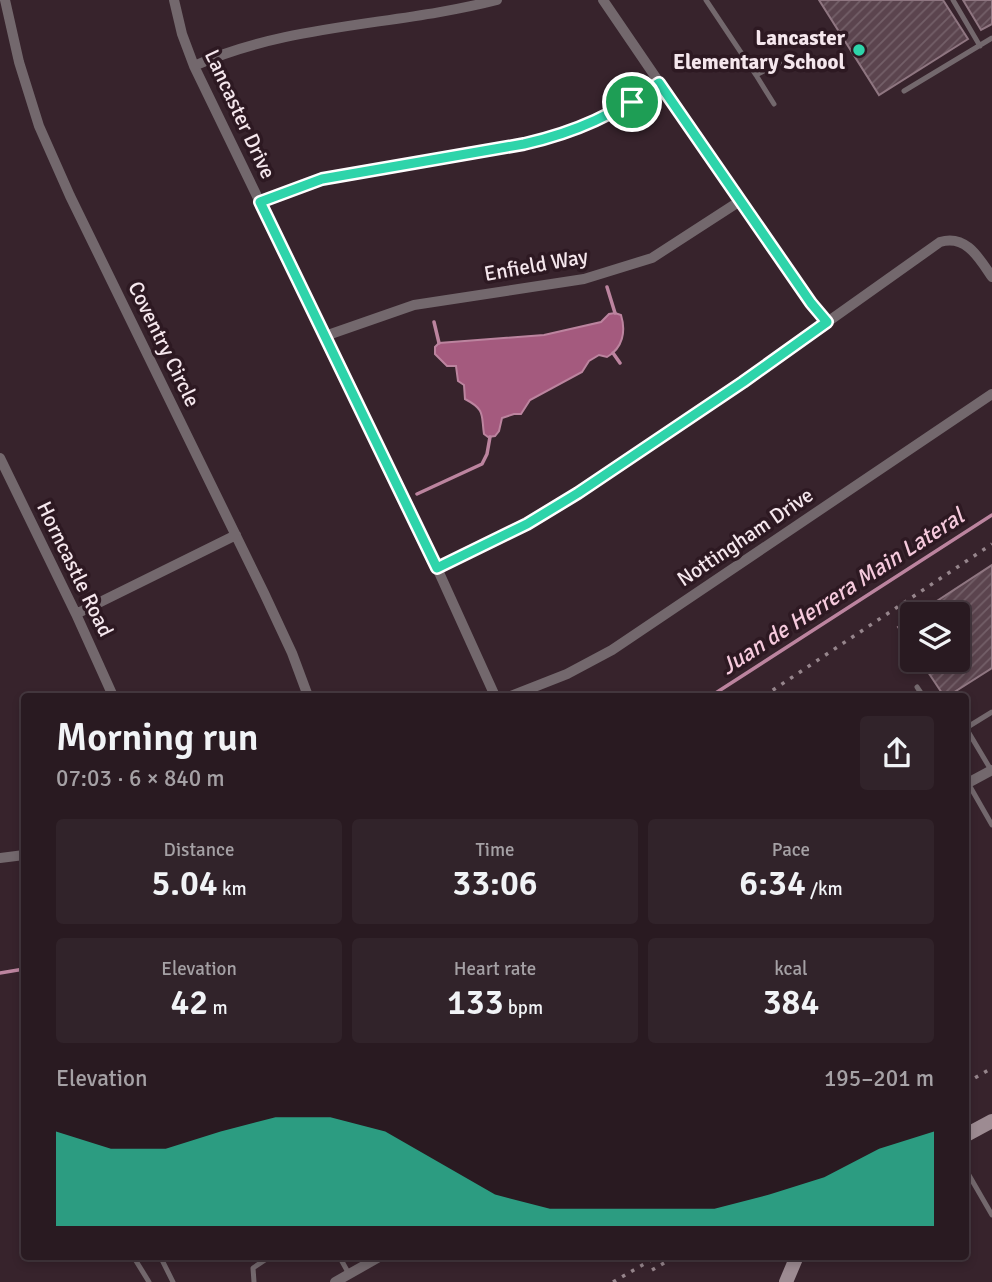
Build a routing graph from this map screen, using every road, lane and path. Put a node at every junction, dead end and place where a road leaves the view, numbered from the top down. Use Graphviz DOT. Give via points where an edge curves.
graph roads {
  1 [pos="3,0"];
  2 [pos="174,0"];
  3 [pos="496,0"];
  4 [pos="603,0"];
  5 [pos="706,0"];
  6 [pos="953,0"];
  7 [pos="992,38"];
  8 [pos="980,46"];
  9 [pos="780,63"];
  10 [pos="194,66"];
  11 [pos="756,75"];
  12 [pos="659,83"];
  13 [pos="904,92"];
  14 [pos="774,104"];
  15 [pos="740,201"];
  16 [pos="260,202"];
  17 [pos="992,277"];
  18 [pos="827,322"];
  19 [pos="325,336"];
  20 [pos="992,394"];
  21 [pos="0,458"];
  22 [pos="236,535"];
  23 [pos="437,568"];
  24 [pos="76,614"];
  25 [pos="917,687"];
  26 [pos="112,693"];
  27 [pos="307,693"];
  28 [pos="494,693"];
  29 [pos="519,693"];
  30 [pos="921,693"];
  31 [pos="992,712"];
  32 [pos="969,726"];
  33 [pos="969,733"];
  34 [pos="992,770"];
  35 [pos="969,782"];
  36 [pos="969,786"];
  37 [pos="992,824"];
  38 [pos="21,855"];
  39 [pos="0,858"];
  40 [pos="992,1121"];
  41 [pos="969,1133"];
  42 [pos="969,1175"];
  43 [pos="992,1215"];
  44 [pos="135,1260"];
  45 [pos="162,1260"];
  46 [pos="265,1260"];
  47 [pos="341,1260"];
  48 [pos="373,1260"];
  49 [pos="795,1260"];
  50 [pos="349,1274"];
  51 [pos="149,1282"];
  52 [pos="173,1282"];
  53 [pos="254,1282"];
  54 [pos="335,1282"];
  55 [pos="786,1282"];
  1 -- 22 [label="street, Coventry Circle" via="40,126 70,196"];
  2 -- 10 [label="street, Lancaster Drive"];
  3 -- 10 [label="street" via="287,36"];
  4 -- 12 [label="street"];
  5 -- 11 [label="lane"];
  6 -- 8 [label="lane"];
  7 -- 8 [label="lane"];
  8 -- 13 [label="lane"];
  9 -- 11 [label="lane"];
  10 -- 16 [label="street, Lancaster Drive"];
  11 -- 14 [label="lane"];
  12 -- 15 [label="street"];
  12 -- 16 [label="street" via="617,111 557,136 322,179"];
  15 -- 18 [label="street"];
  15 -- 19 [label="street, Enfield Way" via="652,258 583,279 414,305"];
  16 -- 19 [label="street, Lancaster Drive"];
  17 -- 18 [label="street" via="967,245 949,239"];
  18 -- 23 [label="street" via="578,493"];
  19 -- 23 [label="street, Lancaster Drive"];
  20 -- 29 [label="street, Nottingham Drive" via="612,650"];
  21 -- 24 [label="street, Horncastle Road"];
  22 -- 24 [label="street"];
  22 -- 27 [label="street, Coventry Circle"];
  23 -- 28 [label="street, Lancaster Drive"];
  24 -- 26 [label="street, Horncastle Road"];
  25 -- 30 [label="lane"];
  31 -- 32 [label="lane"];
  33 -- 34 [label="lane"];
  34 -- 35 [label="street"];
  36 -- 37 [label="lane"];
  38 -- 39 [label="street"];
  40 -- 41 [label="street"];
  42 -- 43 [label="lane"];
  44 -- 51 [label="lane"];
  45 -- 52 [label="lane"];
  46 -- 53 [label="lane" via="253,1268"];
  47 -- 50 [label="lane"];
  48 -- 50 [label="street"];
  49 -- 55 [label="street"];
  50 -- 54 [label="street"];
}
